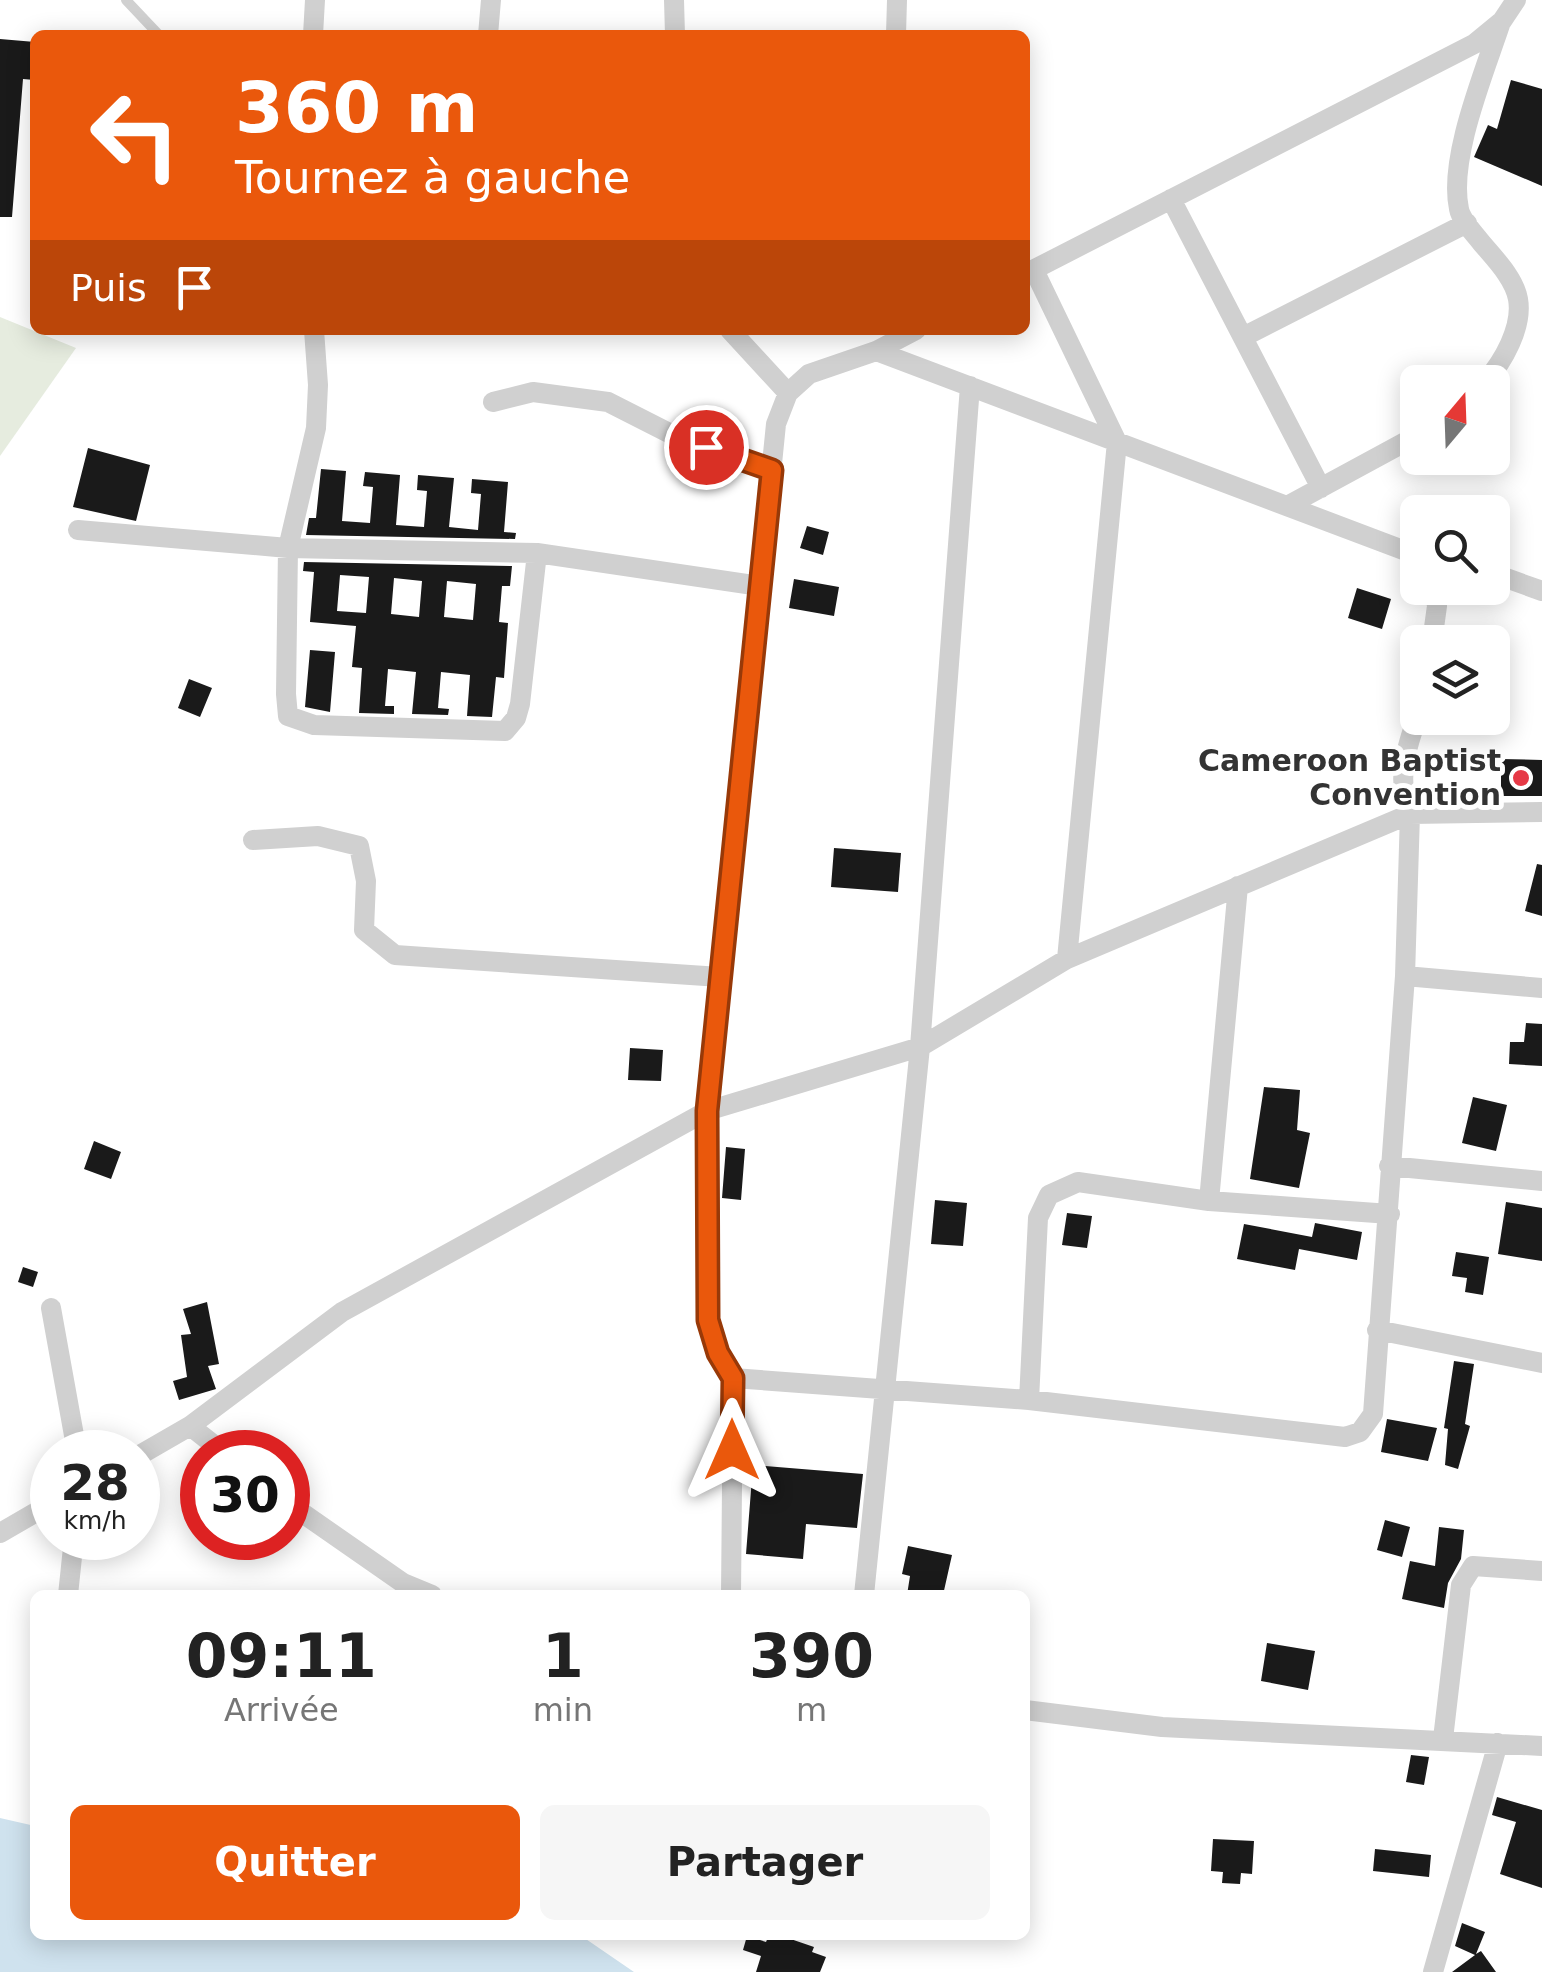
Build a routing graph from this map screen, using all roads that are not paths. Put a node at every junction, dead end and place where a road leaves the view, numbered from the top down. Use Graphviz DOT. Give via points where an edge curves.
graph roads {
  1 [pos="126,0"];
  2 [pos="315,0"];
  3 [pos="491,0"];
  4 [pos="674,0"];
  5 [pos="897,0"];
  6 [pos="1516,0"];
  7 [pos="1502,20"];
  8 [pos="155,30"];
  9 [pos="313,30"];
  10 [pos="488,30"];
  11 [pos="676,30"];
  12 [pos="896,30"];
  13 [pos="1170,200"];
  14 [pos="1467,223"];
  15 [pos="1030,272"];
  16 [pos="314,335"];
  17 [pos="735,335"];
  18 [pos="906,335"];
  19 [pos="1243,338"];
  20 [pos="876,351"];
  21 [pos="1496,365"];
  22 [pos="970,386"];
  23 [pos="788,393"];
  24 [pos="493,402"];
  25 [pos="1116,442"];
  26 [pos="1400,445"];
  27 [pos="772,470"];
  28 [pos="1322,488"];
  29 [pos="1287,506"];
  30 [pos="78,530"];
  31 [pos="288,548"];
  32 [pos="1400,548"];
  33 [pos="538,553"];
  34 [pos="1510,580"];
  35 [pos="760,586"];
  36 [pos="1542,591"];
  37 [pos="1412,735"];
  38 [pos="1542,812"];
  39 [pos="1410,814"];
  40 [pos="252,840"];
  41 [pos="1238,886"];
  42 [pos="1066,959"];
  43 [pos="720,976"];
  44 [pos="1405,976"];
  45 [pos="1542,988"];
  46 [pos="920,1047"];
  47 [pos="707,1111"];
  48 [pos="1389,1166"];
  49 [pos="1542,1181"];
  50 [pos="1209,1200"];
  51 [pos="1390,1214"];
  52 [pos="51,1308"];
  53 [pos="1376,1330"];
  54 [pos="1542,1363"];
  55 [pos="733,1378"];
  56 [pos="885,1390"];
  57 [pos="1029,1400"];
  58 [pos="190,1426"];
  59 [pos="73,1430"];
  60 [pos="195,1430"];
  61 [pos="160,1443"];
  62 [pos="30,1516"];
  63 [pos="310,1518"];
  64 [pos="0,1533"];
  65 [pos="72,1560"];
  66 [pos="1542,1571"];
  67 [pos="69,1590"];
  68 [pos="420,1590"];
  69 [pos="731,1590"];
  70 [pos="865,1590"];
  71 [pos="1030,1711"];
  72 [pos="1443,1740"];
  73 [pos="1498,1743"];
  74 [pos="1542,1746"];
  75 [pos="1433,1972"];
  1 -- 8 [label="lane"];
  2 -- 9 [label="street"];
  3 -- 10 [label="street"];
  4 -- 11 [label="street"];
  5 -- 12 [label="street"];
  6 -- 7 [label="street"];
  7 -- 13 [label="street" via="1474,44"];
  7 -- 14 [label="street" via="1458,173 1459,212"];
  13 -- 15 [label="street"];
  13 -- 19 [label="street"];
  14 -- 19 [label="street"];
  14 -- 21 [label="street" via="1518,298 1516,326"];
  15 -- 25 [label="street"];
  16 -- 31 [label="street" via="316,428"];
  17 -- 23 [label="street"];
  18 -- 20 [label="street"];
  19 -- 28 [label="street"];
  20 -- 22 [label="street"];
  20 -- 23 [label="street" via="809,374"];
  22 -- 25 [label="street"];
  22 -- 46 [label="street"];
  23 -- 27 [label="street" via="776,424"];
  24 -- 27 [label="street" via="533,392 608,402 672,436"];
  25 -- 29 [label="street"];
  25 -- 42 [label="street"];
  26 -- 28 [label="street"];
  27 -- 35 [label="street"];
  28 -- 29 [label="street"];
  29 -- 32 [label="street"];
  30 -- 31 [label="street"];
  31 -- 33 [label="street"];
  31 -- 33 [label="street" via="288,716 314,725 505,731 520,704"];
  33 -- 35 [label="street"];
  34 -- 36 [label="street"];
  35 -- 43 [label="street"];
  37 -- 39 [label="street" via="1402,766"];
  38 -- 39 [label="street"];
  39 -- 41 [label="street"];
  39 -- 44 [label="street"];
  40 -- 43 [label="street" via="318,836 358,846 366,881 364,930 396,955"];
  41 -- 42 [label="street"];
  41 -- 50 [label="street"];
  42 -- 46 [label="street"];
  43 -- 47 [label="street"];
  44 -- 45 [label="street"];
  44 -- 48 [label="street"];
  46 -- 47 [label="street"];
  46 -- 56 [label="street"];
  47 -- 55 [label="street" via="708,1320"];
  47 -- 58 [label="street" via="342,1312"];
  48 -- 49 [label="street"];
  48 -- 51 [label="street"];
  50 -- 51 [label="street"];
  50 -- 57 [label="street" via="1078,1182 1049,1196 1038,1218"];
  51 -- 53 [label="street"];
  52 -- 59 [label="street"];
  53 -- 54 [label="street"];
  53 -- 57 [label="street" via="1373,1414 1360,1432 1345,1438"];
  55 -- 56 [label="street"];
  55 -- 69 [label="street"];
  56 -- 57 [label="street"];
  56 -- 70 [label="street"];
  58 -- 60 [label="street"];
  58 -- 61 [label="street"];
  62 -- 64 [label="street"];
  63 -- 68 [label="street"];
  65 -- 67 [label="street"];
  66 -- 72 [label="street" via="1473,1566 1460,1585"];
  71 -- 72 [label="street" via="1162,1726"];
  72 -- 73 [label="street"];
  73 -- 74 [label="street"];
  73 -- 75 [label="street"];
}
